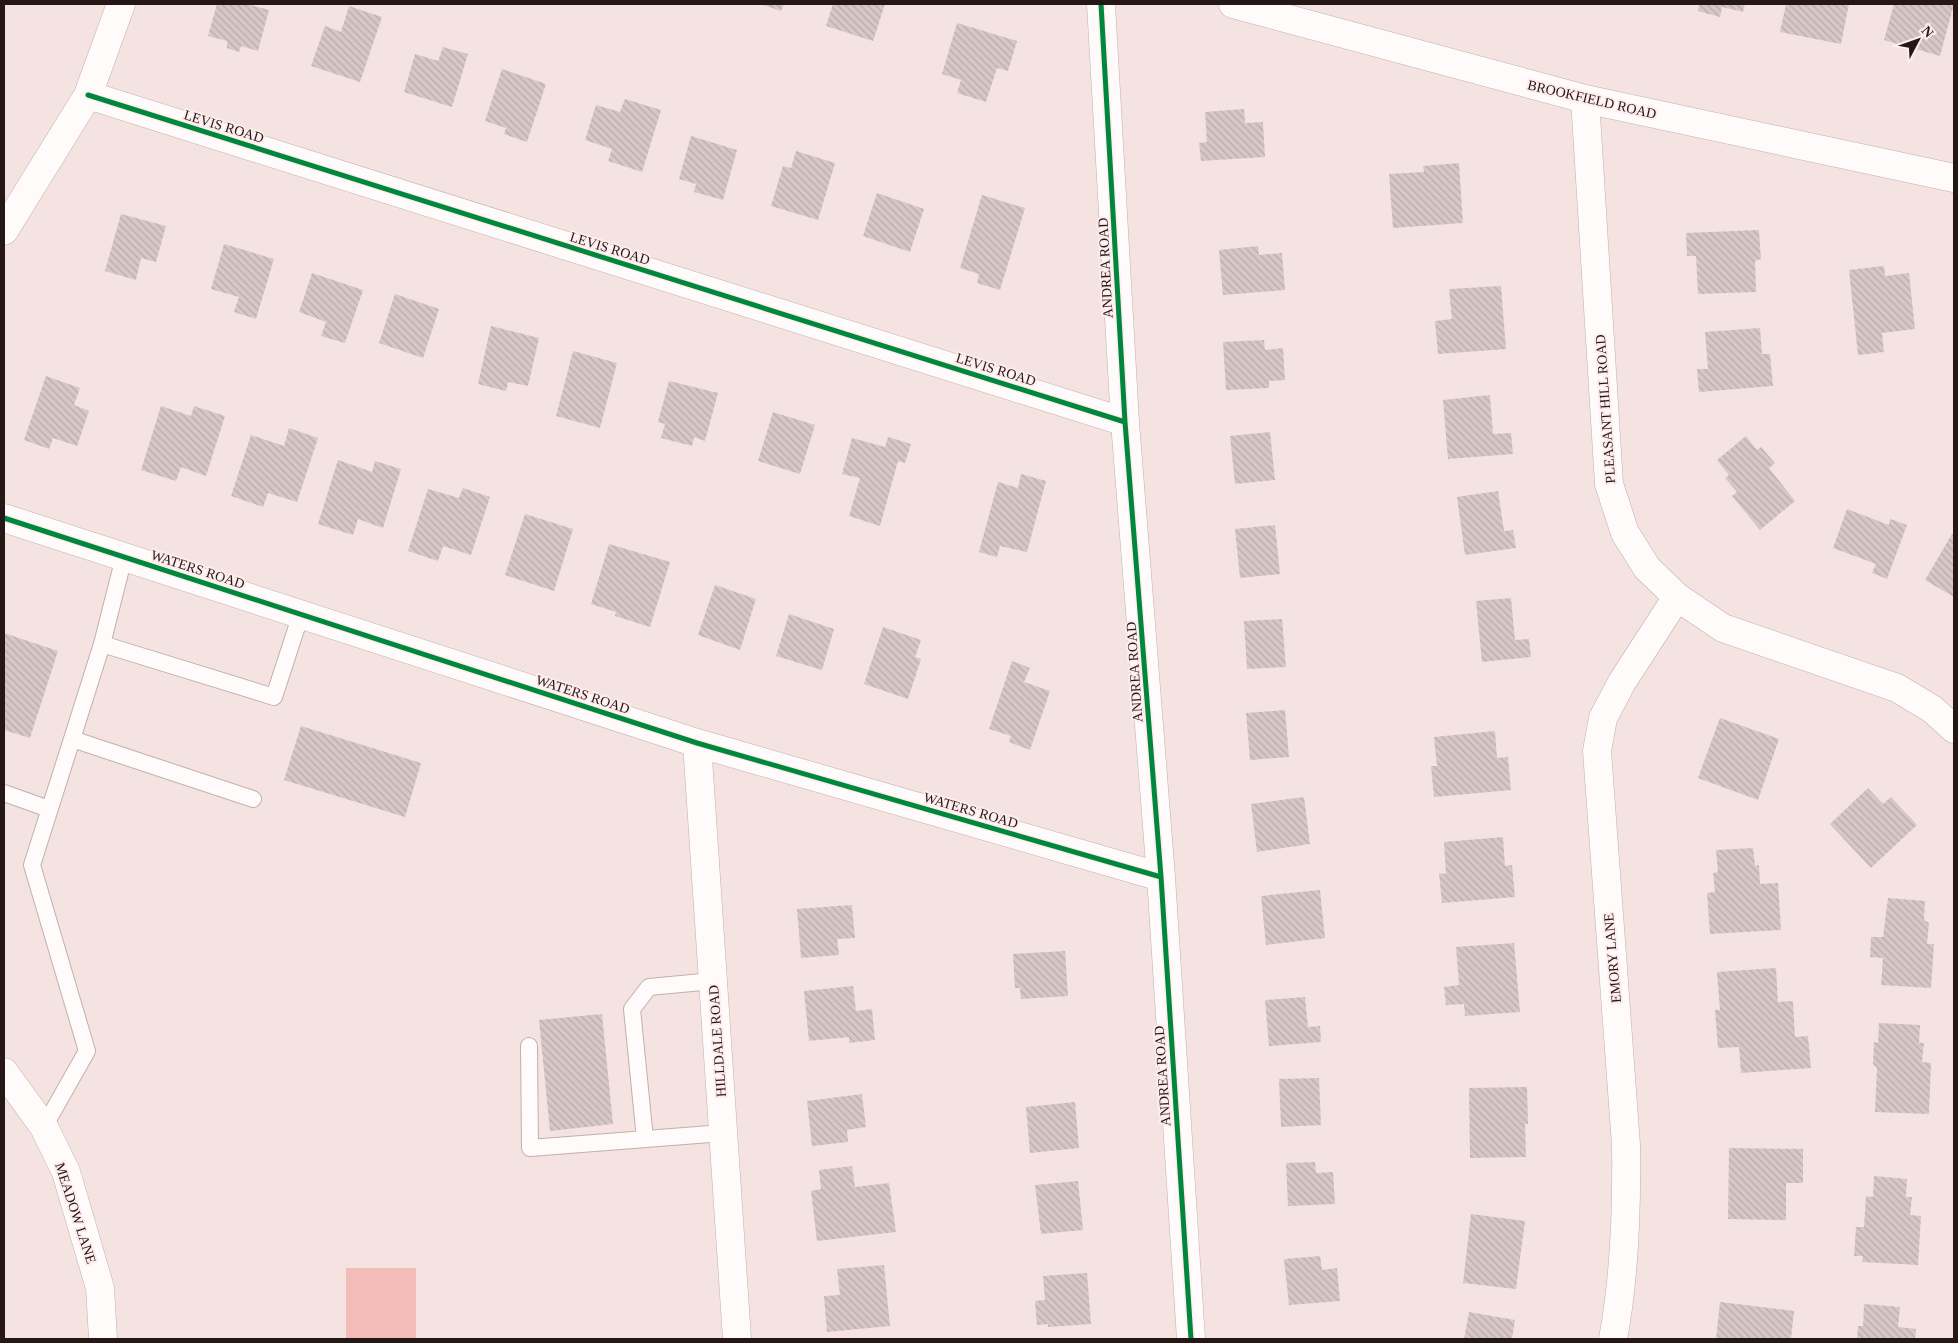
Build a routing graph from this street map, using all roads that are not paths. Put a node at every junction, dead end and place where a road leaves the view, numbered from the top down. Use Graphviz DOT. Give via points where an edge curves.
graph roads {
  1 [pos="121,4"];
  2 [pos="1101,4"];
  3 [pos="1233,4"];
  4 [pos="88,95"];
  5 [pos="1585,99"];
  6 [pos="1954,178"];
  7 [pos="4,231"];
  8 [pos="1125,422"];
  9 [pos="4,518"];
  10 [pos="124,557"];
  11 [pos="1677,597"];
  12 [pos="301,614"];
  13 [pos="102,644"];
  14 [pos="1954,729"];
  15 [pos="72,739"];
  16 [pos="697,743"];
  17 [pos="4,793"];
  18 [pos="253,799"];
  19 [pos="50,809"];
  20 [pos="1161,877"];
  21 [pos="713,981"];
  22 [pos="529,1046"];
  23 [pos="4,1072"];
  24 [pos="44,1127"];
  25 [pos="723,1133"];
  26 [pos="645,1139"];
  27 [pos="103,1339"];
  28 [pos="737,1339"];
  29 [pos="1190,1339"];
  30 [pos="1613,1339"];
  1 -- 4 [label="street"];
  2 -- 8 [label="street, ANDREA ROAD"];
  3 -- 5 [label="street, BROOKFIELD ROAD"];
  4 -- 7 [label="street"];
  4 -- 8 [label="street, LEVIS ROAD"];
  5 -- 6 [label="street, BROOKFIELD ROAD"];
  5 -- 11 [label="street, PLEASANT HILL ROAD" via="1609,484 1625,533 1647,568"];
  8 -- 20 [label="street, ANDREA ROAD"];
  9 -- 10 [label="street, WATERS ROAD"];
  10 -- 12 [label="street, WATERS ROAD"];
  10 -- 13 [label="lane"];
  11 -- 14 [label="street, PLEASANT HILL ROAD" via="1723,628 1897,688 1932,708"];
  11 -- 30 [label="street, EMORY LANE" via="1622,682 1603,718 1597,750 1626,1145 1625,1261"];
  12 -- 13 [label="lane" via="274,697"];
  12 -- 16 [label="street, WATERS ROAD"];
  13 -- 15 [label="lane"];
  15 -- 18 [label="lane"];
  15 -- 19 [label="lane"];
  16 -- 20 [label="street, WATERS ROAD"];
  16 -- 21 [label="street, HILLDALE ROAD"];
  17 -- 19 [label="lane"];
  19 -- 24 [label="lane" via="32,864 87,1051"];
  20 -- 29 [label="street, ANDREA ROAD"];
  21 -- 25 [label="street, HILLDALE ROAD"];
  21 -- 26 [label="lane" via="649,988 632,1008"];
  22 -- 26 [label="lane" via="530,1148"];
  23 -- 24 [label="street, MEADOW LANE"];
  24 -- 27 [label="street, MEADOW LANE" via="66,1172 100,1288"];
  25 -- 26 [label="lane"];
  25 -- 28 [label="street, HILLDALE ROAD"];
}
